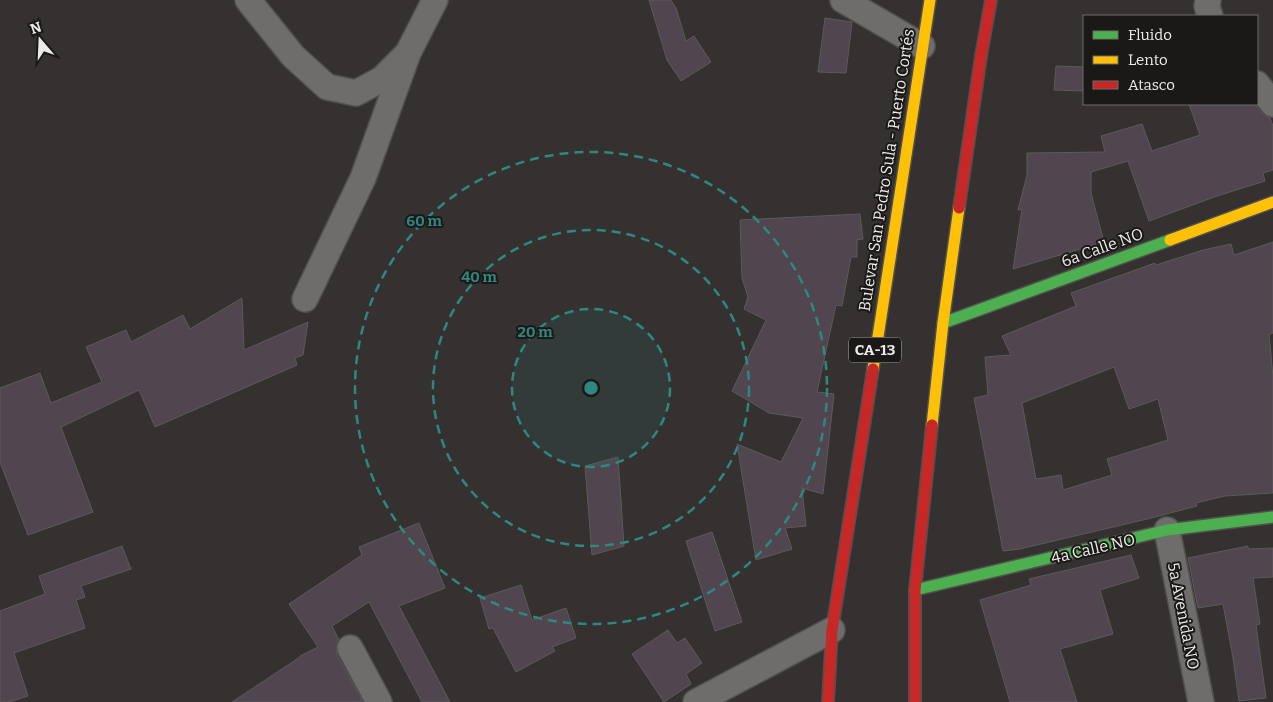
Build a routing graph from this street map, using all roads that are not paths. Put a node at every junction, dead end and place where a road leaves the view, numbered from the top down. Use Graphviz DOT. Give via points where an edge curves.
graph roads {
  1 [pos="248,0"];
  2 [pos="435,0"];
  3 [pos="843,0"];
  4 [pos="930,0"];
  5 [pos="991,0"];
  6 [pos="1208,0"];
  7 [pos="1210,15"];
  8 [pos="922,46"];
  9 [pos="408,53"];
  10 [pos="1258,85"];
  11 [pos="1273,104"];
  12 [pos="1273,202"];
  13 [pos="305,299"];
  14 [pos="943,323"];
  15 [pos="1273,517"];
  16 [pos="1167,530"];
  17 [pos="915,590"];
  18 [pos="832,630"];
  19 [pos="350,648"];
  20 [pos="379,702"];
  21 [pos="696,702"];
  22 [pos="828,702"];
  23 [pos="915,702"];
  24 [pos="1201,702"];
  1 -- 9 [label="street" via="293,56 327,87 356,93 382,80"];
  2 -- 9 [label="street"];
  3 -- 8 [label="street"];
  4 -- 8 [label="main road, Bulevar San Pedro Sula - Puerto Cortés / CA-13"];
  5 -- 14 [label="main road"];
  6 -- 7 [label="street"];
  8 -- 18 [label="main road, Bulevar San Pedro Sula - Puerto Cortés / CA-13"];
  9 -- 13 [label="street" via="363,178"];
  10 -- 11 [label="street"];
  12 -- 14 [label="main road, 6a Calle NO"];
  14 -- 17 [label="main road"];
  15 -- 16 [label="main road, 4a Calle NO"];
  16 -- 17 [label="main road, 4a Calle NO"];
  16 -- 24 [label="street, 5a Avenida NO"];
  17 -- 23 [label="main road"];
  18 -- 21 [label="street"];
  18 -- 22 [label="main road, Bulevar San Pedro Sula - Puerto Cortés / CA-13"];
  19 -- 20 [label="street"];
}
